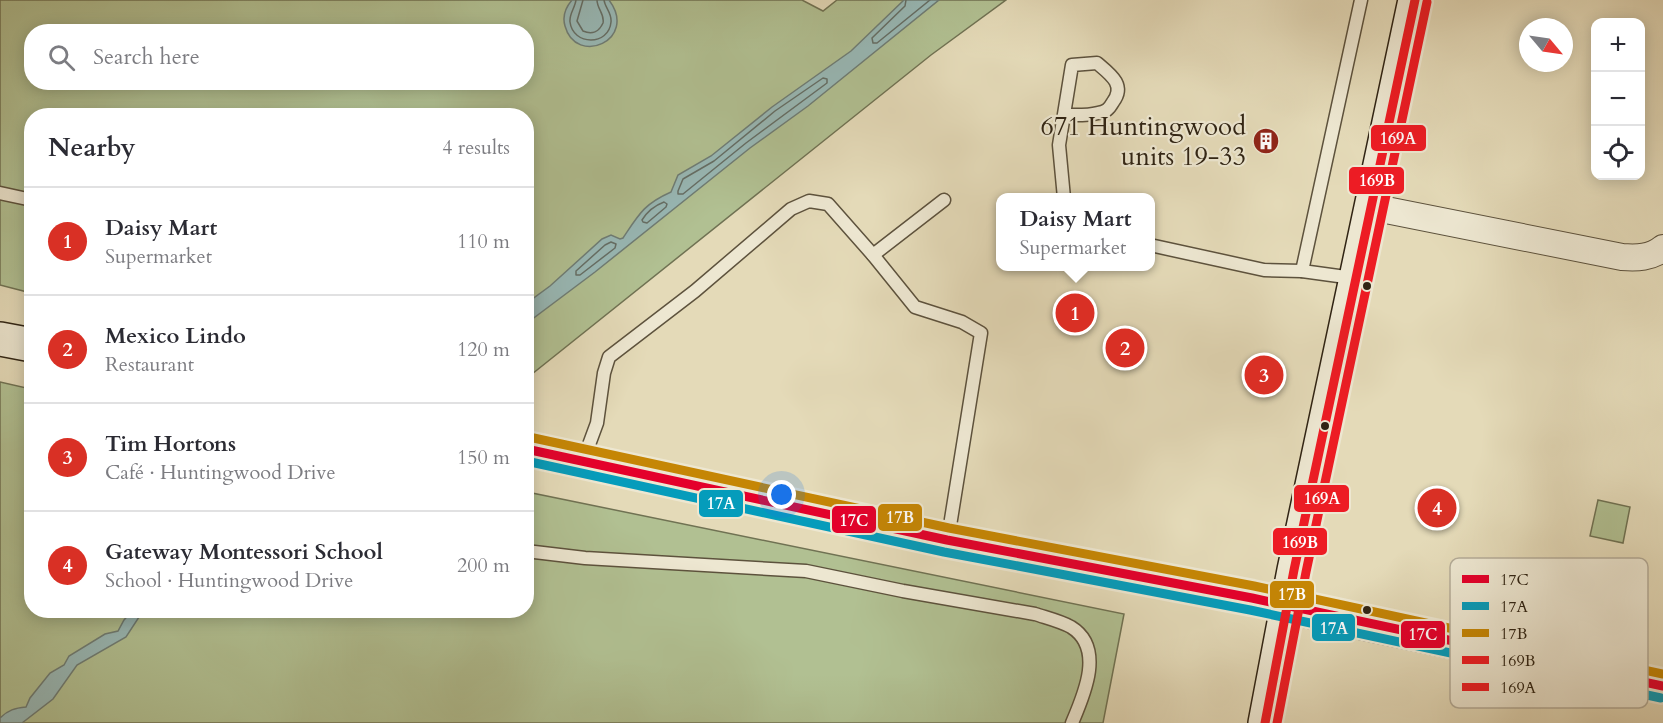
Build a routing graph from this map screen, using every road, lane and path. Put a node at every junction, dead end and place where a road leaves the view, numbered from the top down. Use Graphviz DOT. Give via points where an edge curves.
graph roads {
  1 [pos="1361,0"];
  2 [pos="1413,0"];
  3 [pos="1064,115"];
  4 [pos="0,193"];
  5 [pos="1064,193"];
  6 [pos="24,198"];
  7 [pos="944,200"];
  8 [pos="1371,207"];
  9 [pos="1155,246"];
  10 [pos="1663,248"];
  11 [pos="873,255"];
  12 [pos="1302,271"];
  13 [pos="1355,279"];
  14 [pos="0,339"];
  15 [pos="24,344"];
  16 [pos="534,451"];
  17 [pos="583,462"];
  18 [pos="948,540"];
  19 [pos="534,552"];
  20 [pos="1287,606"];
  21 [pos="1450,641"];
  22 [pos="1648,683"];
  23 [pos="1663,686"];
  24 [pos="1072,723"];
  25 [pos="1264,723"];
  1 -- 12 [label="lane"];
  2 -- 8 [label="main road"];
  3 -- 3 [label="lane" via="1072,65 1097,63 1113,76 1119,87 1108,110"];
  3 -- 5 [label="lane" via="1059,145"];
  4 -- 6 [label="lane"];
  7 -- 11 [label="lane"];
  8 -- 10 [label="street" via="1622,257 1656,254"];
  8 -- 13 [label="main road"];
  9 -- 12 [label="lane" via="1264,270"];
  11 -- 17 [label="lane" via="828,204 809,201 791,209 695,291 609,357 597,423"];
  11 -- 18 [label="lane" via="915,307 962,322 981,333"];
  12 -- 13 [label="lane"];
  13 -- 20 [label="main road"];
  14 -- 15 [label="main road"];
  16 -- 17 [label="main road"];
  17 -- 18 [label="main road"];
  18 -- 20 [label="main road"];
  19 -- 24 [label="lane" via="806,571 1055,620 1072,628 1084,640 1090,654 1083,698"];
  20 -- 21 [label="main road"];
  20 -- 25 [label="main road"];
  22 -- 23 [label="main road"];
}
